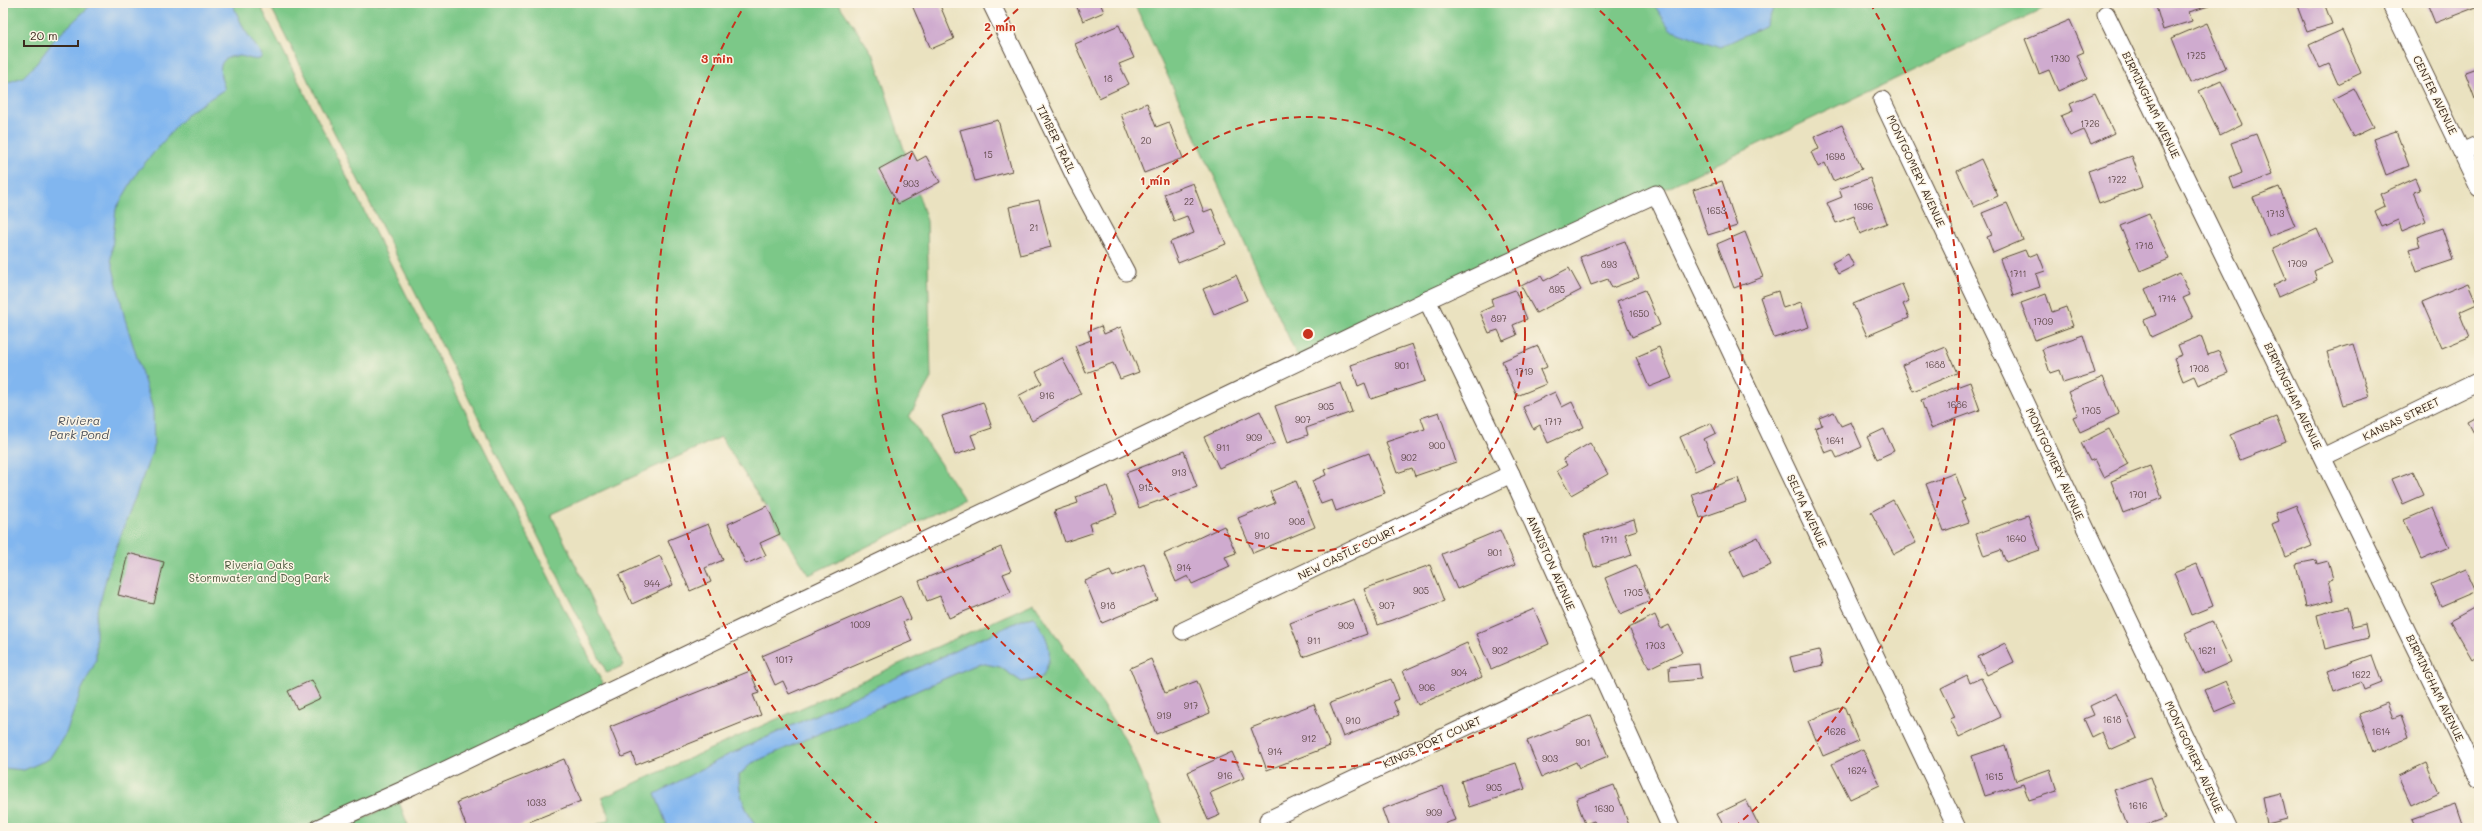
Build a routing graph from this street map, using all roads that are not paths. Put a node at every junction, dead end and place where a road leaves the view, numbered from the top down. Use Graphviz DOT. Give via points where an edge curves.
graph roads {
  1 [pos="991,3"];
  2 [pos="2390,3"];
  3 [pos="2106,14"];
  4 [pos="1882,100"];
  5 [pos="2479,144"];
  6 [pos="2462,152"];
  7 [pos="2479,188"];
  8 [pos="1126,272"];
  9 [pos="1427,300"];
  10 [pos="2479,381"];
  11 [pos="2322,457"];
  12 [pos="1511,474"];
  13 [pos="1183,631"];
  14 [pos="1597,665"];
  15 [pos="2479,779"];
  16 [pos="1268,820"];
  17 [pos="318,828"];
  18 [pos="1671,828"];
  19 [pos="1957,828"];
  20 [pos="2228,828"];
  1 -- 8 [label="street, TIMBER TRAIL" via="1077,182"];
  2 -- 6 [label="street, CENTER AVENUE"];
  3 -- 11 [label="street, BIRMINGHAM AVENUE"];
  4 -- 20 [label="street, MONTGOMERY AVENUE"];
  5 -- 6 [label="street"];
  6 -- 7 [label="street, CENTER AVENUE"];
  9 -- 12 [label="street, ANNISTON AVENUE"];
  9 -- 17 [label="street" via="1159,430"];
  9 -- 19 [label="street, SELMA AVENUE" via="1656,194"];
  10 -- 11 [label="street, KANSAS STREET"];
  11 -- 15 [label="street, BIRMINGHAM AVENUE"];
  12 -- 13 [label="street, NEW CASTLE COURT"];
  12 -- 14 [label="street, ANNISTON AVENUE"];
  14 -- 16 [label="street, KINGS PORT COURT"];
  14 -- 18 [label="street, ANNISTON AVENUE"];
}
